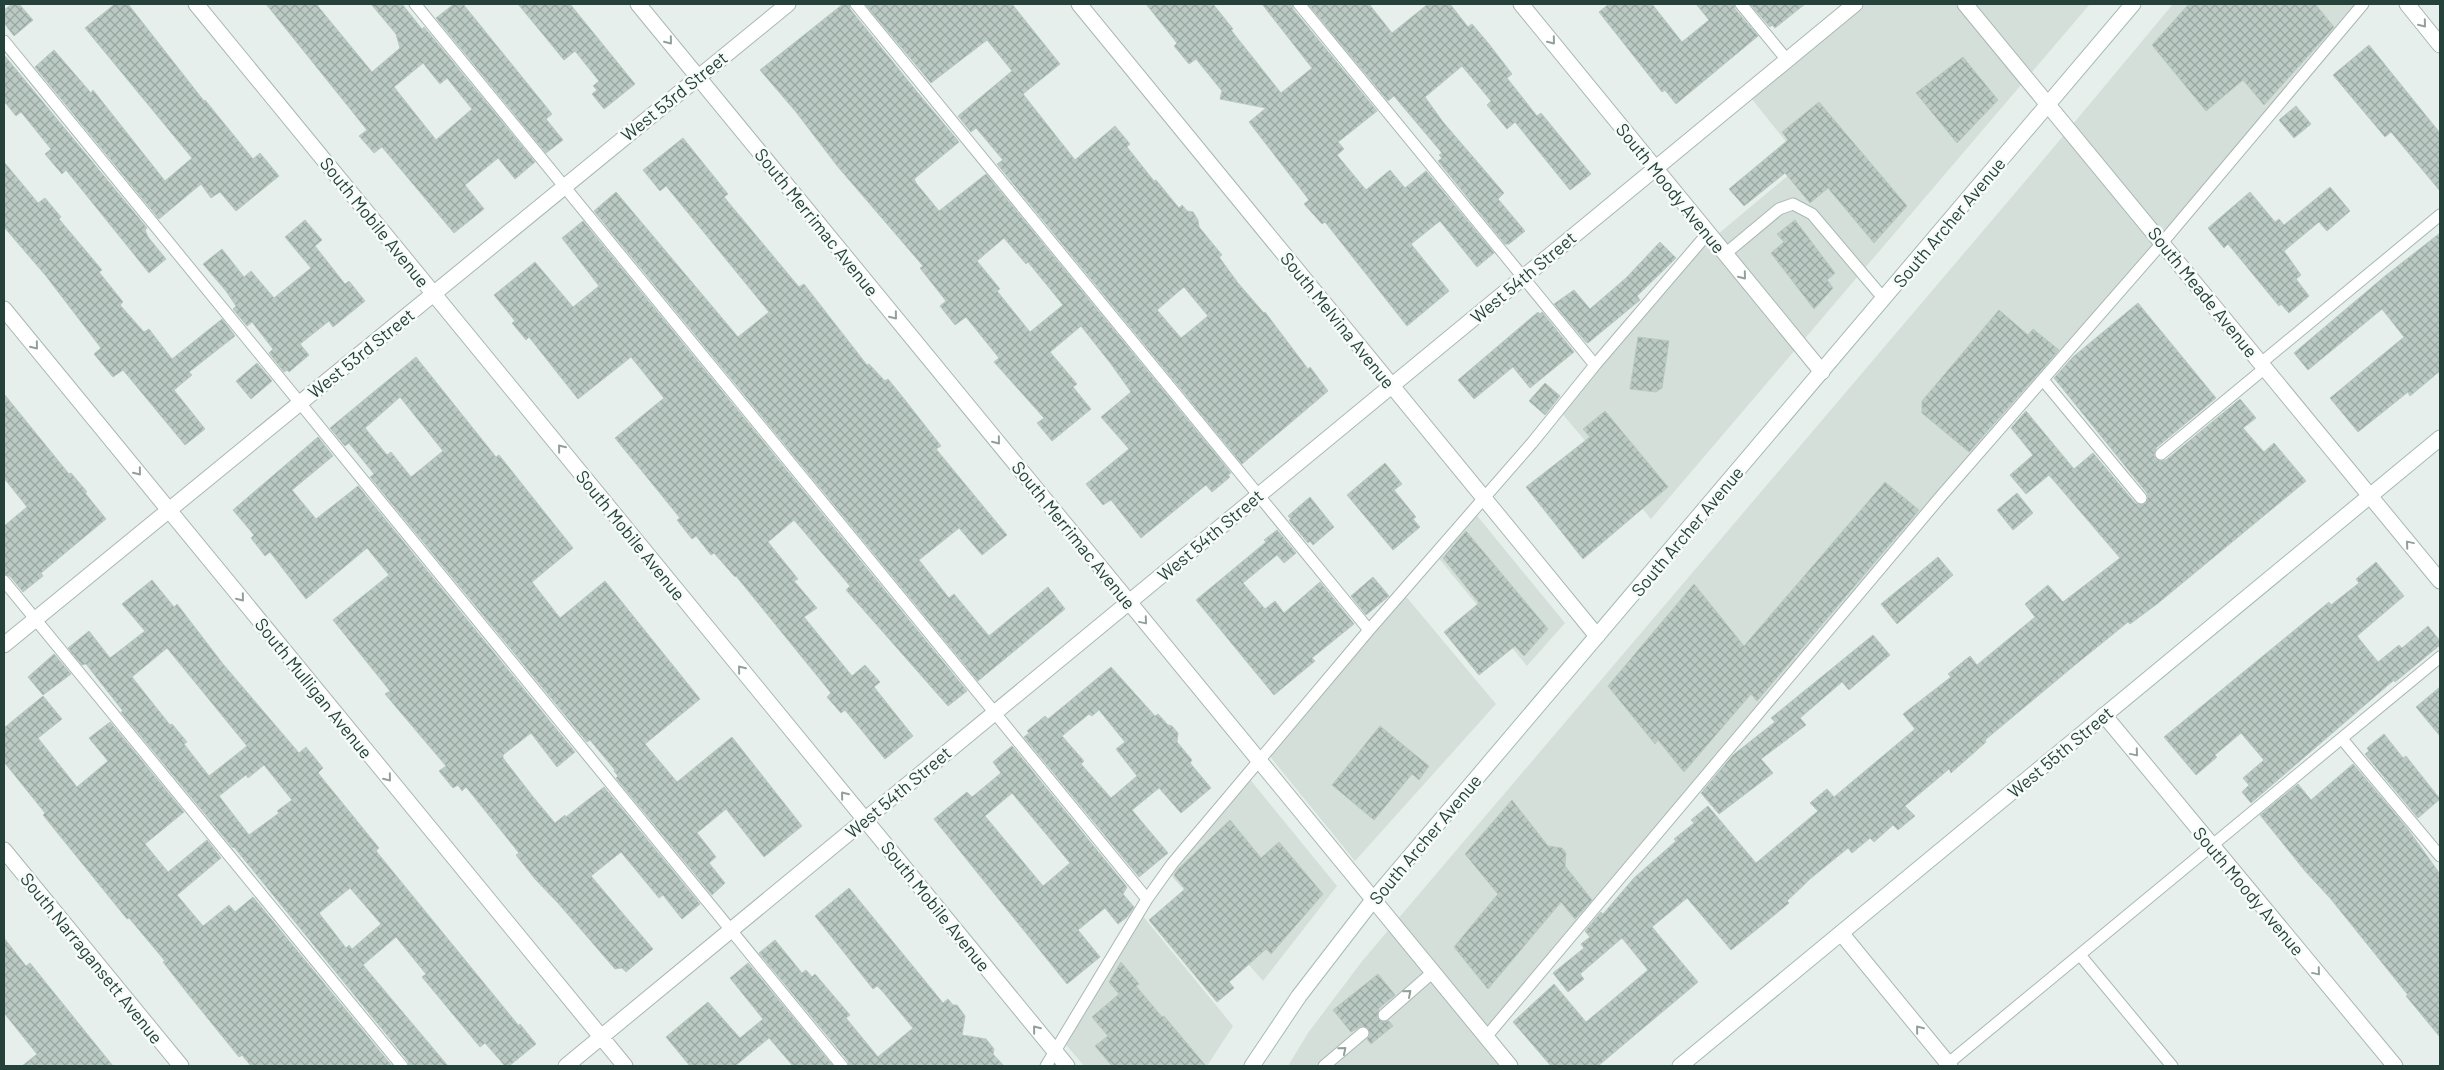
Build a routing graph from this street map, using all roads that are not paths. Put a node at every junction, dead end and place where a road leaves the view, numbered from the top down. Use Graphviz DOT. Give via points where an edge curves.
graph roads {
  1 [pos="196,4"];
  2 [pos="415,4"];
  3 [pos="638,4"];
  4 [pos="788,4"];
  5 [pos="856,4"];
  6 [pos="1079,4"];
  7 [pos="1299,4"];
  8 [pos="1521,4"];
  9 [pos="1741,4"];
  10 [pos="1855,4"];
  11 [pos="1965,4"];
  12 [pos="2133,4"];
  13 [pos="2363,4"];
  14 [pos="2406,4"];
  15 [pos="4,41"];
  16 [pos="2440,45"];
  17 [pos="1787,60"];
  18 [pos="698,77"];
  19 [pos="2048,105"];
  20 [pos="1655,168"];
  21 [pos="564,187"];
  22 [pos="2440,215"];
  23 [pos="1708,233"];
  24 [pos="2162,243"];
  25 [pos="1725,254"];
  26 [pos="1522,278"];
  27 [pos="434,293"];
  28 [pos="1884,299"];
  29 [pos="4,309"];
  30 [pos="1594,365"];
  31 [pos="2263,366"];
  32 [pos="1822,372"];
  33 [pos="2043,380"];
  34 [pos="1392,386"];
  35 [pos="298,404"];
  36 [pos="2440,438"];
  37 [pos="2160,454"];
  38 [pos="1258,495"];
  39 [pos="2370,496"];
  40 [pos="1483,498"];
  41 [pos="2141,498"];
  42 [pos="169,510"];
  43 [pos="4,581"];
  44 [pos="2440,581"];
  45 [pos="1129,602"];
  46 [pos="35,619"];
  47 [pos="1369,630"];
  48 [pos="1597,636"];
  49 [pos="4,644"];
  50 [pos="2440,657"];
  51 [pos="994,713"];
  52 [pos="2104,715"];
  53 [pos="2342,738"];
  54 [pos="1259,761"];
  55 [pos="865,820"];
  56 [pos="2212,846"];
  57 [pos="4,850"];
  58 [pos="2440,856"];
  59 [pos="1147,900"];
  60 [pos="1373,900"];
  61 [pos="730,931"];
  62 [pos="1841,933"];
  63 [pos="2080,955"];
  64 [pos="1433,972"];
  65 [pos="1384,1015"];
  66 [pos="1362,1034"];
  67 [pos="601,1037"];
  68 [pos="1486,1037"];
  69 [pos="1055,1052"];
  70 [pos="1948,1065"];
  71 [pos="181,1066"];
  72 [pos="402,1066"];
  73 [pos="566,1066"];
  74 [pos="625,1066"];
  75 [pos="842,1066"];
  76 [pos="1046,1066"];
  77 [pos="1067,1066"];
  78 [pos="1252,1066"];
  79 [pos="1324,1066"];
  80 [pos="1510,1066"];
  81 [pos="1680,1066"];
  82 [pos="2172,1066"];
  83 [pos="2395,1066"];
  1 -- 27 [label="street, South Mobile Avenue"];
  2 -- 21 [label="lane"];
  3 -- 18 [label="street, South Merrimac Avenue, one-way"];
  4 -- 18 [label="street, West 53rd Street"];
  5 -- 38 [label="lane"];
  6 -- 34 [label="street, South Melvina Avenue"];
  7 -- 26 [label="lane"];
  8 -- 20 [label="street, South Moody Avenue, one-way"];
  9 -- 17 [label="lane"];
  10 -- 17 [label="street, West 54th Street"];
  11 -- 19 [label="street, South Meade Avenue"];
  12 -- 19 [label="street, South Archer Avenue"];
  13 -- 24 [label="lane"];
  14 -- 16 [label="street, one-way"];
  15 -- 35 [label="lane"];
  17 -- 20 [label="street, West 54th Street"];
  18 -- 21 [label="street, West 53rd Street"];
  18 -- 45 [label="street, South Merrimac Avenue, one-way"];
  19 -- 24 [label="street, South Meade Avenue"];
  19 -- 28 [label="street, South Archer Avenue"];
  20 -- 23 [label="street, South Moody Avenue"];
  20 -- 26 [label="street, West 54th Street"];
  21 -- 27 [label="street, West 53rd Street"];
  21 -- 51 [label="lane"];
  22 -- 31 [label="lane"];
  23 -- 25 [label="street, South Moody Avenue"];
  23 -- 30 [label="lane"];
  24 -- 31 [label="street, South Meade Avenue"];
  24 -- 33 [label="lane"];
  25 -- 28 [label="lane" via="1779,209 1793,204 1812,214"];
  25 -- 32 [label="street, South Moody Avenue, one-way"];
  26 -- 30 [label="lane"];
  26 -- 34 [label="street, West 54th Street"];
  27 -- 35 [label="street, West 53rd Street"];
  55 -- 27 [label="street, South Mobile Avenue, one-way"];
  28 -- 32 [label="street, South Archer Avenue"];
  29 -- 42 [label="street, South Mulligan Avenue, one-way"];
  30 -- 40 [label="lane"];
  31 -- 37 [label="lane"];
  31 -- 39 [label="street, South Meade Avenue"];
  32 -- 48 [label="street, South Archer Avenue"];
  33 -- 41 [label="lane"];
  33 -- 68 [label="lane" via="1942,495"];
  34 -- 38 [label="street, West 54th Street"];
  34 -- 40 [label="street, South Melvina Avenue"];
  35 -- 42 [label="street, West 53rd Street"];
  35 -- 61 [label="lane"];
  36 -- 39 [label="street, West 55th Street"];
  38 -- 45 [label="street, West 54th Street"];
  38 -- 47 [label="lane"];
  44 -- 39 [label="street, South Meade Avenue, one-way"];
  39 -- 52 [label="street, West 55th Street"];
  40 -- 47 [label="lane"];
  40 -- 48 [label="street, South Melvina Avenue"];
  42 -- 46 [label="street, West 53rd Street"];
  42 -- 67 [label="street, South Mulligan Avenue, one-way"];
  43 -- 46 [label="lane"];
  45 -- 51 [label="street, West 54th Street"];
  45 -- 54 [label="street, South Merrimac Avenue, one-way"];
  46 -- 49 [label="street, West 53rd Street"];
  46 -- 72 [label="lane"];
  47 -- 54 [label="lane"];
  48 -- 60 [label="street, South Archer Avenue"];
  50 -- 53 [label="lane"];
  51 -- 55 [label="street, West 54th Street"];
  51 -- 59 [label="lane"];
  52 -- 56 [label="street, South Moody Avenue, one-way"];
  52 -- 62 [label="street, West 55th Street"];
  53 -- 56 [label="lane"];
  53 -- 58 [label="lane"];
  54 -- 59 [label="lane" via="1172,864"];
  54 -- 60 [label="street, South Merrimac Avenue"];
  55 -- 61 [label="street, West 54th Street"];
  69 -- 55 [label="street, South Mobile Avenue, one-way"];
  56 -- 63 [label="lane"];
  56 -- 83 [label="street, South Moody Avenue, one-way"];
  57 -- 71 [label="street, South Narragansett Avenue"];
  59 -- 69 [label="lane"];
  60 -- 64 [label="street, South Merrimac Avenue"];
  60 -- 78 [label="street, South Archer Avenue" via="1299,996"];
  61 -- 67 [label="street, West 54th Street"];
  61 -- 75 [label="lane"];
  70 -- 62 [label="street, one-way"];
  62 -- 81 [label="street, West 55th Street"];
  63 -- 70 [label="lane"];
  63 -- 82 [label="lane"];
  65 -- 64 [label="lane, one-way"];
  64 -- 68 [label="street, South Merrimac Avenue"];
  79 -- 66 [label="lane, one-way"];
  67 -- 73 [label="street, West 54th Street"];
  67 -- 74 [label="street, South Mulligan Avenue"];
  68 -- 80 [label="street, South Merrimac Avenue"];
  69 -- 76 [label="lane"];
  69 -- 77 [label="street, South Mobile Avenue"];
}
